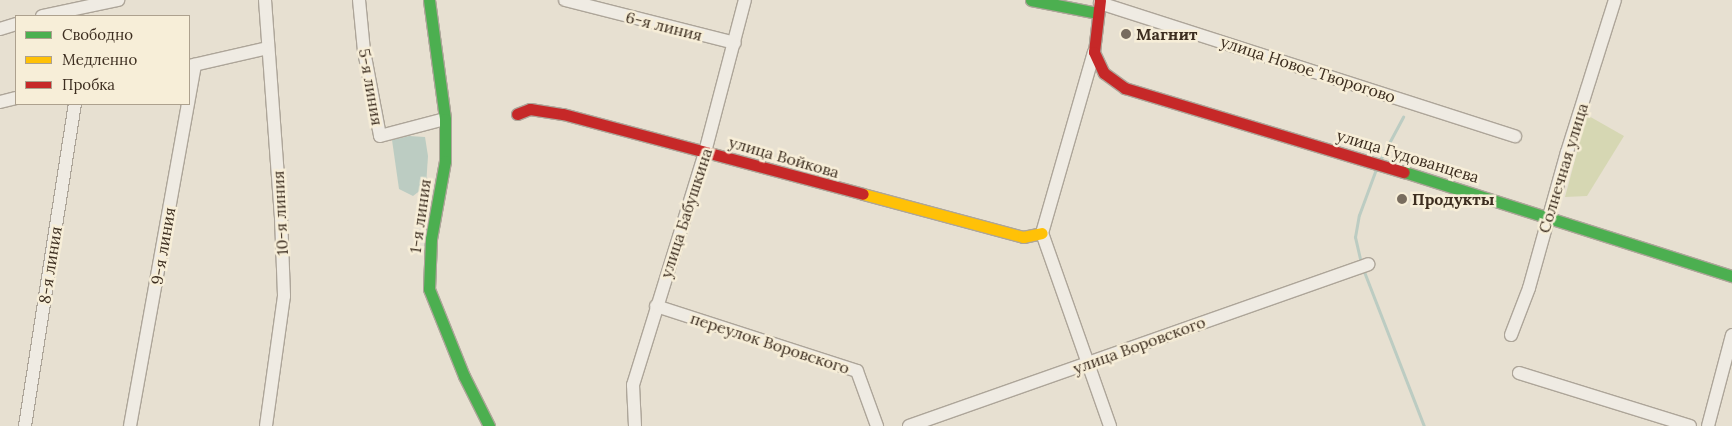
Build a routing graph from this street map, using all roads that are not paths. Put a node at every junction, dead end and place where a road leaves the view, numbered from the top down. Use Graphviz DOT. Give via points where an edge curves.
graph roads {
  1 [pos="118,0"];
  2 [pos="265,0"];
  3 [pos="358,0"];
  4 [pos="429,0"];
  5 [pos="565,0"];
  6 [pos="745,0"];
  7 [pos="1031,0"];
  8 [pos="1615,0"];
  9 [pos="1099,5"];
  10 [pos="60,9"];
  11 [pos="45,15"];
  12 [pos="15,24"];
  13 [pos="0,29"];
  14 [pos="735,43"];
  15 [pos="268,48"];
  16 [pos="1094,52"];
  17 [pos="192,66"];
  18 [pos="15,98"];
  19 [pos="0,102"];
  20 [pos="75,105"];
  21 [pos="185,105"];
  22 [pos="517,114"];
  23 [pos="445,119"];
  24 [pos="1515,136"];
  25 [pos="705,152"];
  26 [pos="1548,215"];
  27 [pos="1042,233"];
  28 [pos="1368,264"];
  29 [pos="1732,276"];
  30 [pos="656,306"];
  31 [pos="1511,335"];
  32 [pos="1732,335"];
  33 [pos="1087,364"];
  34 [pos="1518,373"];
  35 [pos="25,426"];
  36 [pos="130,426"];
  37 [pos="266,426"];
  38 [pos="489,426"];
  39 [pos="634,426"];
  40 [pos="877,426"];
  41 [pos="909,426"];
  42 [pos="1110,426"];
  43 [pos="1690,426"];
  44 [pos="1708,426"];
  1 -- 10 [label="street"];
  2 -- 15 [label="street, 10-я линия"];
  3 -- 23 [label="street, 5-я линия" via="380,136"];
  4 -- 23 [label="street, 1-я линия"];
  5 -- 14 [label="street, 6-я линия"];
  6 -- 14 [label="street, улица Бабушкина"];
  7 -- 9 [label="street"];
  8 -- 26 [label="street, Солнечная улица"];
  9 -- 16 [label="street"];
  9 -- 24 [label="street, улица Новое Творогово"];
  10 -- 11 [label="street"];
  12 -- 13 [label="street"];
  14 -- 25 [label="street, улица Бабушкина"];
  15 -- 17 [label="street"];
  15 -- 37 [label="street, 10-я линия" via="284,296"];
  16 -- 26 [label="street, улица Гудованцева" via="1104,73 1126,88"];
  16 -- 27 [label="street"];
  18 -- 19 [label="street"];
  20 -- 35 [label="street, 8-я линия"];
  21 -- 36 [label="street, 9-я линия"];
  22 -- 25 [label="street, улица Войкова" via="530,109 563,114"];
  23 -- 38 [label="street, 1-я линия" via="445,161 431,239 429,289 464,376"];
  25 -- 27 [label="street, улица Войкова" via="1023,237"];
  25 -- 30 [label="street, улица Бабушкина"];
  26 -- 29 [label="street, улица Гудованцева"];
  26 -- 31 [label="street, Солнечная улица" via="1529,288"];
  27 -- 33 [label="street"];
  28 -- 33 [label="street, улица Воровского"];
  30 -- 39 [label="street, улица Бабушкина" via="633,385"];
  30 -- 40 [label="street, переулок Воровского" via="857,371"];
  32 -- 44 [label="street"];
  33 -- 41 [label="street, улица Воровского"];
  33 -- 42 [label="street"];
  34 -- 43 [label="street"];
}
